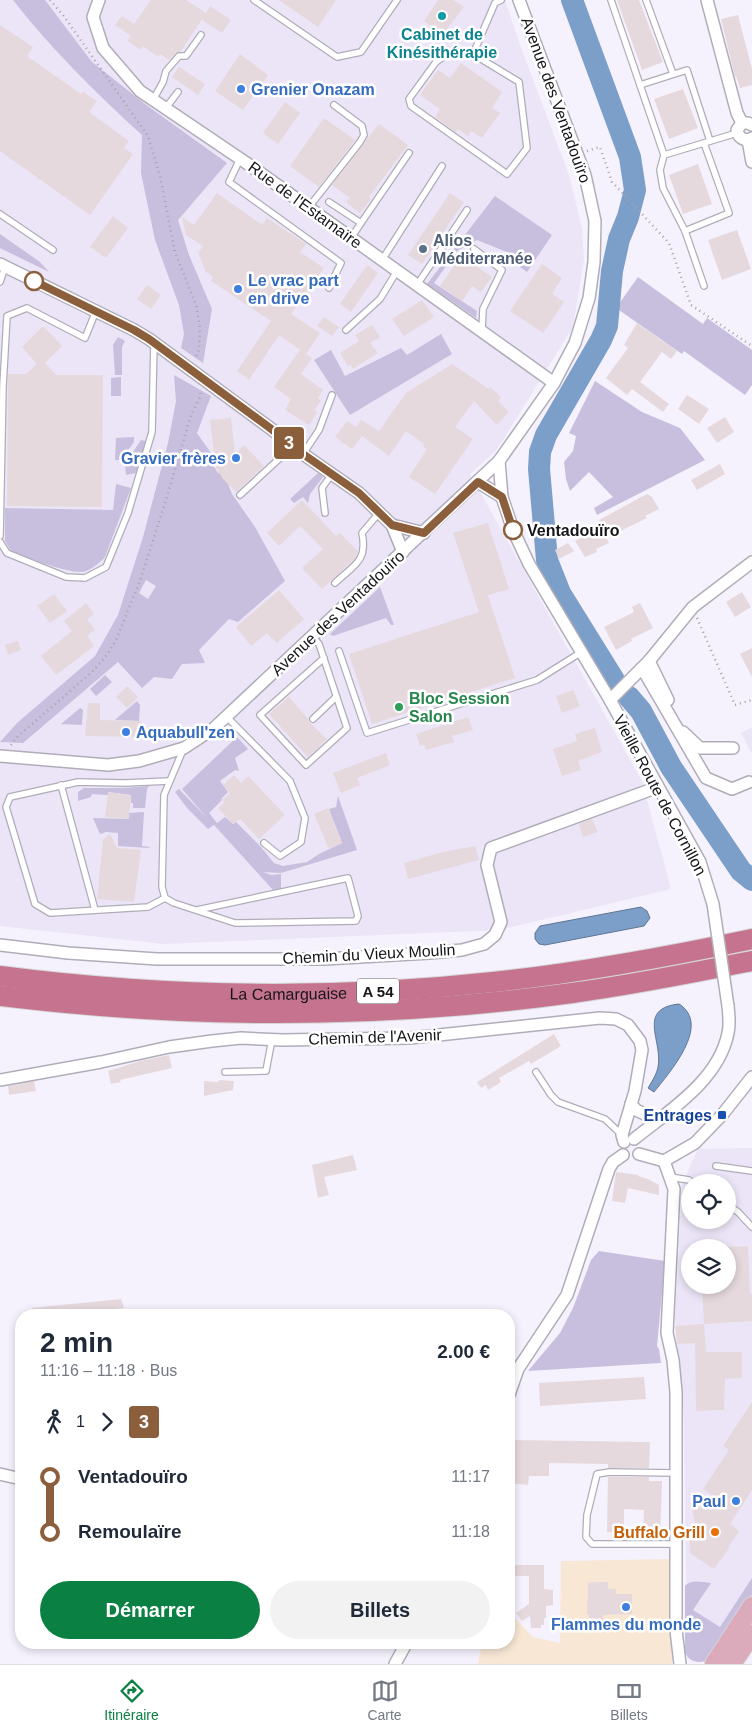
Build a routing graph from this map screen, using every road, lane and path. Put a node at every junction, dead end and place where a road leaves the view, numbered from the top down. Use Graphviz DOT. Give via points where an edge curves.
graph roads {
  1 [pos="50,0"];
  2 [pos="254,0"];
  3 [pos="397,0"];
  4 [pos="501,0"];
  5 [pos="519,0"];
  6 [pos="611,0"];
  7 [pos="646,0"];
  8 [pos="707,0"];
  9 [pos="98,1"];
  10 [pos="201,35"];
  11 [pos="473,54"];
  12 [pos="673,74"];
  13 [pos="640,85"];
  14 [pos="178,92"];
  15 [pos="153,100"];
  16 [pos="334,105"];
  17 [pos="166,108"];
  18 [pos="744,127"];
  19 [pos="750,139"];
  20 [pos="710,141"];
  21 [pos="704,143"];
  22 [pos="409,153"];
  23 [pos="577,154"];
  24 [pos="664,156"];
  25 [pos="240,159"];
  26 [pos="752,162"];
  27 [pos="442,166"];
  28 [pos="329,202"];
  29 [pos="309,208"];
  30 [pos="466,210"];
  31 [pos="0,214"];
  32 [pos="361,223"];
  33 [pos="685,231"];
  34 [pos="351,238"];
  35 [pos="474,249"];
  36 [pos="54,250"];
  37 [pos="382,260"];
  38 [pos="3,265"];
  39 [pos="397,271"];
  40 [pos="0,282"];
  41 [pos="417,285"];
  42 [pos="704,286"];
  43 [pos="329,288"];
  44 [pos="96,311"];
  45 [pos="346,330"];
  46 [pos="482,331"];
  47 [pos="154,342"];
  48 [pos="752,346"];
  49 [pos="194,359"];
  50 [pos="554,383"];
  51 [pos="201,389"];
  52 [pos="332,395"];
  53 [pos="293,446"];
  54 [pos="303,454"];
  55 [pos="500,461"];
  56 [pos="332,474"];
  57 [pos="478,482"];
  58 [pos="240,495"];
  59 [pos="502,497"];
  60 [pos="380,513"];
  61 [pos="325,514"];
  62 [pos="392,525"];
  63 [pos="424,533"];
  64 [pos="0,536"];
  65 [pos="0,542"];
  66 [pos="403,552"];
  67 [pos="752,562"];
  68 [pos="335,583"];
  69 [pos="693,607"];
  70 [pos="312,636"];
  71 [pos="339,651"];
  72 [pos="580,653"];
  73 [pos="324,658"];
  74 [pos="645,664"];
  75 [pos="336,698"];
  76 [pos="610,700"];
  77 [pos="752,700"];
  78 [pos="226,717"];
  79 [pos="313,719"];
  80 [pos="10,746"];
  81 [pos="18,747"];
  82 [pos="184,748"];
  83 [pos="733,748"];
  84 [pos="2,751"];
  85 [pos="169,781"];
  86 [pos="749,782"];
  87 [pos="60,786"];
  88 [pos="658,787"];
  89 [pos="264,843"];
  90 [pos="165,898"];
  91 [pos="95,910"];
  92 [pos="197,910"];
  93 [pos="752,939"];
  94 [pos="0,945"];
  95 [pos="752,961"];
  96 [pos="0,976"];
  97 [pos="0,996"];
  98 [pos="272,1040"];
  99 [pos="225,1072"];
  100 [pos="536,1072"];
  101 [pos="752,1077"];
  102 [pos="0,1080"];
  103 [pos="631,1104"];
  104 [pos="657,1120"];
  105 [pos="627,1139"];
  106 [pos="639,1154"];
  107 [pos="623,1155"];
  108 [pos="664,1161"];
  109 [pos="716,1166"];
  110 [pos="752,1171"];
  111 [pos="670,1177"];
  112 [pos="681,1179"];
  113 [pos="736,1211"];
  114 [pos="751,1224"];
  115 [pos="515,1378"];
  116 [pos="676,1473"];
  117 [pos="0,1474"];
  118 [pos="15,1478"];
  119 [pos="676,1544"];
  120 [pos="752,1606"];
  121 [pos="752,1634"];
  122 [pos="403,1649"];
  123 [pos="395,1664"];
  124 [pos="680,1664"];
  125 [pos="714,1664"];
  126 [pos="732,1664"];
  1 -- 49 [label="path" via="148,136 160,176 175,252 196,305 200,350"];
  2 -- 3 [label="lane" via="337,57 361,52"];
  4 -- 11 [label="lane" via="495,3"];
  5 -- 23 [label="street, Avenue des Ventadouïro"];
  6 -- 13 [label="lane"];
  7 -- 12 [label="lane"];
  8 -- 18 [label="street" via="737,114"];
  9 -- 15 [label="street, Rue de l'Estamaïre" via="94,17 103,48 140,91"];
  10 -- 15 [label="lane" via="186,56 179,56 166,71"];
  11 -- 11 [label="lane" via="519,82 527,148 507,174 411,106 409,99 436,62 450,52"];
  12 -- 13 [label="lane"];
  12 -- 20 [label="lane" via="687,70"];
  13 -- 24 [label="lane"];
  14 -- 17 [label="lane"];
  15 -- 17 [label="street, Rue de l'Estamaïre"];
  16 -- 29 [label="lane" via="362,126 364,135"];
  17 -- 25 [label="street, Rue de l'Estamaïre"];
  18 -- 19 [label="street" via="740,138"];
  18 -- 20 [label="lane"];
  19 -- 26 [label="street"];
  20 -- 21 [label="lane"];
  21 -- 24 [label="lane"];
  21 -- 33 [label="lane" via="729,213"];
  22 -- 32 [label="lane"];
  23 -- 48 [label="path" via="600,147 612,182 669,244 691,305"];
  23 -- 50 [label="street, Avenue des Ventadouïro" via="595,221 594,262 589,298 575,343"];
  24 -- 33 [label="lane" via="660,170 663,188"];
  25 -- 29 [label="street, Rue de l'Estamaïre"];
  25 -- 43 [label="lane" via="229,182 341,262"];
  27 -- 37 [label="lane"];
  28 -- 32 [label="lane"];
  29 -- 34 [label="street, Rue de l'Estamaïre"];
  30 -- 41 [label="lane"];
  31 -- 36 [label="lane"];
  32 -- 34 [label="lane"];
  33 -- 42 [label="lane"];
  34 -- 37 [label="street, Rue de l'Estamaïre"];
  35 -- 46 [label="lane" via="502,270 483,309"];
  37 -- 39 [label="street, Rue de l'Estamaïre"];
  38 -- 40 [label="lane"];
  38 -- 44 [label="street"];
  39 -- 41 [label="street, Rue de l'Estamaïre"];
  39 -- 45 [label="lane" via="380,299"];
  41 -- 46 [label="street, Rue de l'Estamaïre"];
  44 -- 47 [label="street"];
  44 -- 64 [label="lane" via="85,338 27,308 7,316"];
  46 -- 50 [label="street, Rue de l'Estamaïre"];
  47 -- 53 [label="street"];
  47 -- 65 [label="lane" via="152,432 128,513 106,568 85,578 66,577 7,553"];
  50 -- 55 [label="street, Avenue des Ventadouïro"];
  51 -- 80 [label="path" via="141,578 116,640 92,672"];
  52 -- 54 [label="lane" via="319,430"];
  53 -- 54 [label="street"];
  53 -- 58 [label="lane"];
  54 -- 56 [label="street"];
  55 -- 57 [label="street, Avenue des Ventadouïro"];
  55 -- 59 [label="street"];
  56 -- 60 [label="street"];
  56 -- 61 [label="lane" via="322,488"];
  57 -- 59 [label="street"];
  57 -- 63 [label="street, Avenue des Ventadouïro"];
  59 -- 72 [label="street" via="529,564"];
  60 -- 62 [label="street"];
  60 -- 68 [label="lane" via="362,533 362,558"];
  62 -- 63 [label="street"];
  62 -- 66 [label="street"];
  63 -- 66 [label="street, Avenue des Ventadouïro"];
  66 -- 70 [label="street, Avenue des Ventadouïro"];
  67 -- 69 [label="street, Vieille Route de Cornillon"];
  69 -- 74 [label="street, Vieille Route de Cornillon"];
  69 -- 77 [label="path" via="734,705"];
  70 -- 73 [label="lane"];
  70 -- 78 [label="street, Avenue des Ventadouïro"];
  71 -- 72 [label="lane" via="367,733 537,680"];
  72 -- 76 [label="street"];
  73 -- 75 [label="lane"];
  73 -- 75 [label="lane" via="260,715 306,764 346,728"];
  74 -- 76 [label="street, Vieille Route de Cornillon"];
  74 -- 83 [label="street" via="684,733 700,748"];
  74 -- 86 [label="street" via="706,778 732,789"];
  75 -- 79 [label="lane"];
  76 -- 88 [label="street, Vieille Route de Cornillon"];
  78 -- 82 [label="street, Avenue des Ventadouïro"];
  78 -- 89 [label="lane" via="290,781 305,818 301,842 280,856"];
  80 -- 81 [label="path"];
  80 -- 84 [label="path"];
  82 -- 84 [label="street, Avenue des Ventadouïro" via="139,761 108,765"];
  82 -- 85 [label="lane"];
  85 -- 87 [label="lane" via="78,782"];
  85 -- 90 [label="lane" via="164,795 162,887"];
  87 -- 91 [label="lane"];
  87 -- 91 [label="lane" via="10,797 6,807 35,904 50,913"];
  88 -- 94 [label="street, Chemin du Vieux Moulin" via="491,848 487,865 501,922 495,935 484,944 462,950 325,959 157,959"];
  88 -- 104 [label="street, Vieille Route de Cornillon, bridge" via="700,862 714,904 729,1032 706,1079"];
  90 -- 91 [label="lane" via="148,907"];
  90 -- 92 [label="lane"];
  92 -- 92 [label="lane" via="235,923 356,921 358,916 348,878"];
  93 -- 96 [label="highway, La Camarguaise / A 54" via="668,957 564,973 431,988 340,993 198,993"];
  95 -- 97 [label="highway, La Camarguaise / A 54" via="572,993 496,1002 343,1012 220,1013 107,1007"];
  98 -- 99 [label="lane" via="266,1071"];
  98 -- 102 [label="street, Chemin de l'Avenir" via="241,1038 169,1047"];
  98 -- 103 [label="street, Chemin de l'Avenir" via="410,1038 616,1019 635,1032 642,1050"];
  100 -- 105 [label="lane" via="558,1102 605,1119"];
  101 -- 108 [label="street" via="722,1116 695,1143"];
  103 -- 104 [label="street"];
  103 -- 105 [label="street, Chemin de l'Avenir"];
  104 -- 105 [label="street, Vieille Route de Cornillon"];
  105 -- 106 [label="street" via="640,1146"];
  105 -- 107 [label="street" via="621,1150"];
  106 -- 107 [label="street" via="631,1158"];
  106 -- 108 [label="street"];
  107 -- 115 [label="street" via="608,1169 567,1295"];
  108 -- 111 [label="street"];
  109 -- 110 [label="lane"];
  111 -- 112 [label="lane"];
  111 -- 116 [label="street" via="674,1189 667,1334 676,1392"];
  113 -- 114 [label="lane"];
  116 -- 119 [label="street"];
  116 -- 119 [label="lane" via="597,1474 587,1515 586,1537 592,1544"];
  117 -- 118 [label="street"];
  119 -- 124 [label="street" via="676,1630"];
  120 -- 125 [label="main road"];
  121 -- 126 [label="main road"];
  122 -- 123 [label="street"];
}
